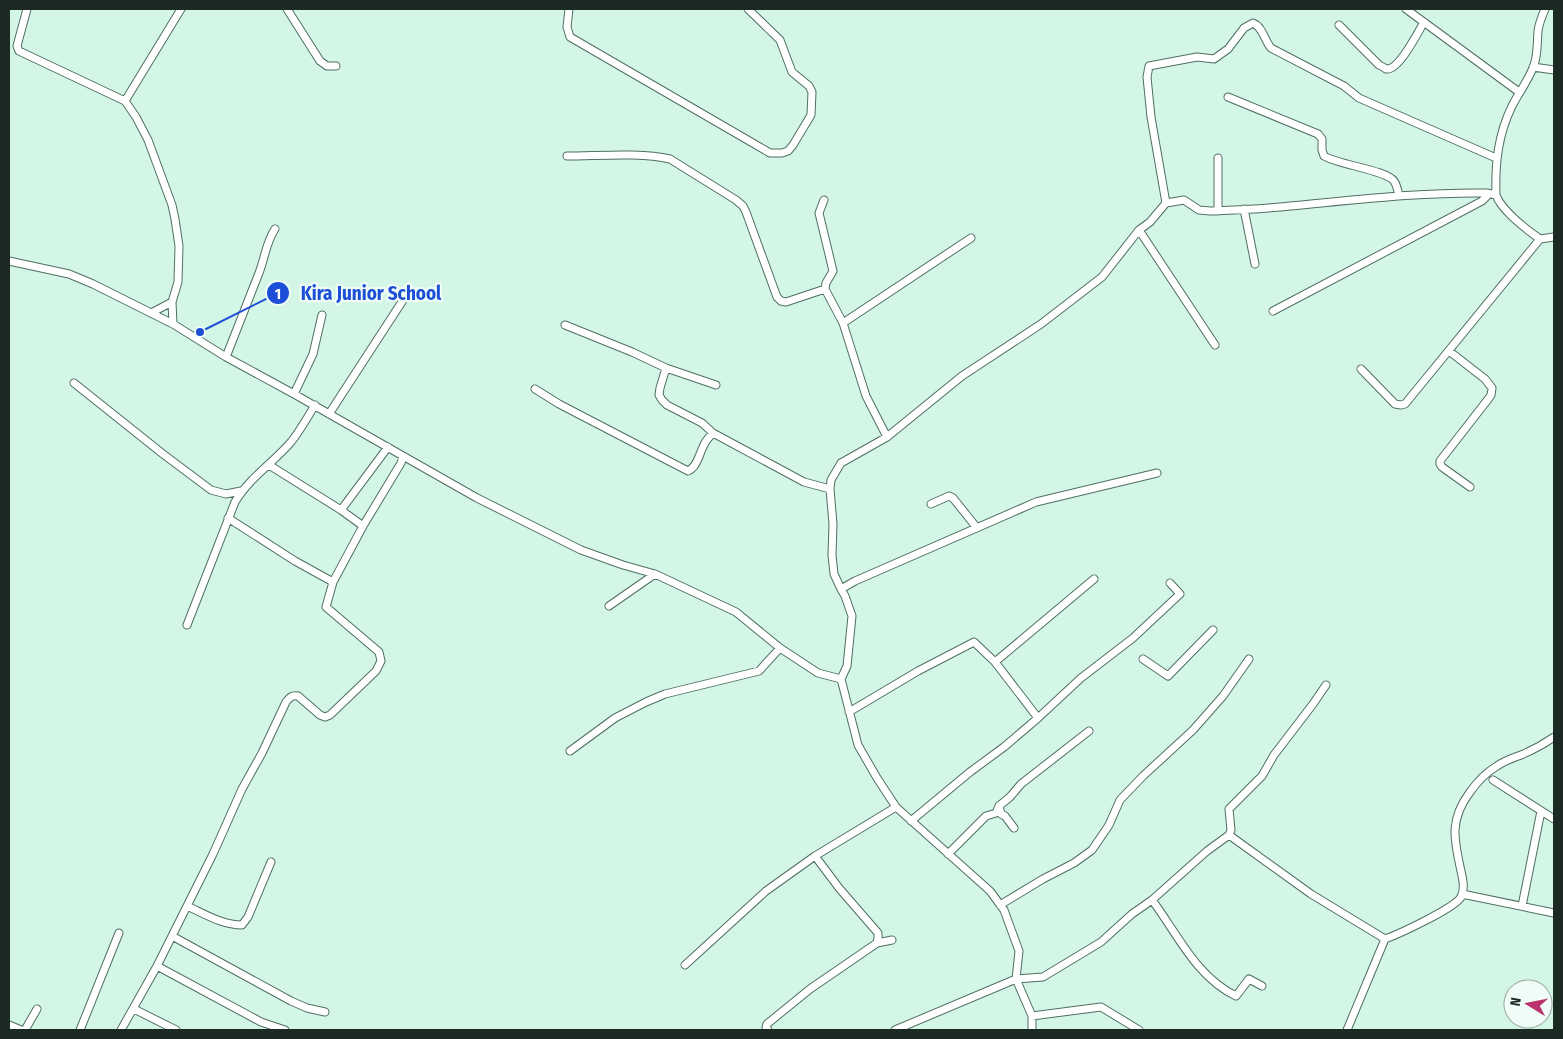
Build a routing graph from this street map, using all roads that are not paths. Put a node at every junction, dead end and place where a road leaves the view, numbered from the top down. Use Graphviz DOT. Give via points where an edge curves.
graph roads {
  1 [pos="28,9"];
  2 [pos="181,9"];
  3 [pos="287,9"];
  4 [pos="569,9"];
  5 [pos="748,9"];
  6 [pos="1406,9"];
  7 [pos="1545,9"];
  8 [pos="1424,22"];
  9 [pos="1339,25"];
  10 [pos="18,49"];
  11 [pos="9,50"];
  12 [pos="336,66"];
  13 [pos="1533,67"];
  14 [pos="1554,70"];
  15 [pos="1519,92"];
  16 [pos="1228,97"];
  17 [pos="125,101"];
  18 [pos="567,156"];
  19 [pos="1218,158"];
  20 [pos="1496,158"];
  21 [pos="1487,193"];
  22 [pos="1496,195"];
  23 [pos="1399,196"];
  24 [pos="824,200"];
  25 [pos="1166,203"];
  26 [pos="1244,209"];
  27 [pos="1218,211"];
  28 [pos="275,229"];
  29 [pos="1139,230"];
  30 [pos="1554,237"];
  31 [pos="971,238"];
  32 [pos="1540,239"];
  33 [pos="9,261"];
  34 [pos="1255,264"];
  35 [pos="826,289"];
  36 [pos="407,294"];
  37 [pos="172,302"];
  38 [pos="1273,311"];
  39 [pos="151,313"];
  40 [pos="322,315"];
  41 [pos="843,323"];
  42 [pos="173,324"];
  43 [pos="566,325"];
  44 [pos="1215,345"];
  45 [pos="1449,351"];
  46 [pos="226,357"];
  47 [pos="666,368"];
  48 [pos="1361,369"];
  49 [pos="74,383"];
  50 [pos="716,385"];
  51 [pos="535,389"];
  52 [pos="294,394"];
  53 [pos="314,405"];
  54 [pos="330,414"];
  55 [pos="713,433"];
  56 [pos="887,437"];
  57 [pos="388,448"];
  58 [pos="403,456"];
  59 [pos="269,465"];
  60 [pos="1157,473"];
  61 [pos="1470,487"];
  62 [pos="830,489"];
  63 [pos="241,492"];
  64 [pos="931,504"];
  65 [pos="341,510"];
  66 [pos="228,518"];
  67 [pos="363,526"];
  68 [pos="977,528"];
  69 [pos="655,574"];
  70 [pos="1094,579"];
  71 [pos="334,582"];
  72 [pos="1170,583"];
  73 [pos="841,589"];
  74 [pos="610,606"];
  75 [pos="187,625"];
  76 [pos="1213,630"];
  77 [pos="780,648"];
  78 [pos="1143,659"];
  79 [pos="1249,659"];
  80 [pos="995,662"];
  81 [pos="841,679"];
  82 [pos="1326,685"];
  83 [pos="849,712"];
  84 [pos="1038,718"];
  85 [pos="1089,731"];
  86 [pos="1554,736"];
  87 [pos="570,751"];
  88 [pos="1493,780"];
  89 [pos="999,806"];
  90 [pos="896,808"];
  91 [pos="1541,811"];
  92 [pos="1554,819"];
  93 [pos="911,821"];
  94 [pos="1014,828"];
  95 [pos="1229,835"];
  96 [pos="948,854"];
  97 [pos="815,856"];
  98 [pos="271,862"];
  99 [pos="1462,894"];
  100 [pos="1152,900"];
  101 [pos="1000,905"];
  102 [pos="187,906"];
  103 [pos="1522,906"];
  104 [pos="1554,913"];
  105 [pos="119,933"];
  106 [pos="172,936"];
  107 [pos="892,940"];
  108 [pos="1385,940"];
  109 [pos="877,943"];
  110 [pos="685,965"];
  111 [pos="157,966"];
  112 [pos="1016,979"];
  113 [pos="1262,986"];
  114 [pos="36,1009"];
  115 [pos="134,1009"];
  116 [pos="325,1012"];
  117 [pos="1032,1016"];
  118 [pos="9,1025"];
  119 [pos="23,1030"];
  120 [pos="80,1030"];
  121 [pos="121,1030"];
  122 [pos="176,1030"];
  123 [pos="285,1030"];
  124 [pos="768,1030"];
  125 [pos="895,1030"];
  126 [pos="1032,1030"];
  127 [pos="1139,1030"];
  128 [pos="1347,1030"];
  1 -- 10 [label="street"];
  2 -- 17 [label="street"];
  3 -- 12 [label="street" via="320,61 327,66"];
  4 -- 5 [label="street" via="567,28 570,37 770,153 782,153 793,145 811,115 812,92 792,72 780,40"];
  6 -- 8 [label="street"];
  7 -- 13 [label="street"];
  8 -- 9 [label="street" via="1401,61 1386,69"];
  8 -- 15 [label="street"];
  10 -- 11 [label="street"];
  10 -- 17 [label="street"];
  13 -- 14 [label="street"];
  13 -- 15 [label="street"];
  15 -- 20 [label="street" via="1504,125"];
  16 -- 23 [label="street" via="1318,134 1322,139 1324,156 1391,178"];
  17 -- 37 [label="street" via="148,140 172,205 179,246 178,282"];
  18 -- 35 [label="street" via="658,156 670,159 743,206 780,300 786,302"];
  19 -- 27 [label="street"];
  20 -- 22 [label="street"];
  20 -- 25 [label="street" via="1360,98 1344,86 1271,48 1260,27 1253,23 1214,59 1197,57 1149,66 1151,117"];
  21 -- 22 [label="street"];
  21 -- 23 [label="street"];
  21 -- 38 [label="street" via="1482,201"];
  22 -- 32 [label="street" via="1497,200"];
  23 -- 26 [label="street"];
  24 -- 35 [label="street" via="819,213 833,271 826,281"];
  25 -- 27 [label="street" via="1184,200 1199,210"];
  25 -- 29 [label="street"];
  26 -- 27 [label="street"];
  26 -- 34 [label="street"];
  28 -- 46 [label="street" via="268,239 260,273"];
  29 -- 44 [label="street"];
  29 -- 56 [label="street" via="1102,277 1041,324 962,376"];
  30 -- 32 [label="street"];
  31 -- 41 [label="street"];
  32 -- 45 [label="street"];
  33 -- 39 [label="street" via="69,274"];
  35 -- 41 [label="street"];
  36 -- 54 [label="street"];
  37 -- 39 [label="street"];
  37 -- 42 [label="street"];
  39 -- 42 [label="street"];
  40 -- 52 [label="street" via="313,354"];
  41 -- 56 [label="street" via="866,396"];
  42 -- 46 [label="street"];
  43 -- 47 [label="street"];
  45 -- 48 [label="street" via="1401,405 1395,404"];
  45 -- 61 [label="street" via="1492,388 1489,398 1440,461 1442,467"];
  46 -- 52 [label="street"];
  47 -- 50 [label="street"];
  47 -- 55 [label="street" via="659,395 662,400"];
  49 -- 63 [label="street" via="211,490 226,494"];
  51 -- 55 [label="street" via="688,471 695,466 703,445"];
  52 -- 53 [label="street"];
  53 -- 54 [label="street"];
  53 -- 59 [label="street" via="292,441"];
  54 -- 57 [label="street"];
  55 -- 62 [label="street" via="804,482"];
  56 -- 62 [label="street" via="841,463 830,480"];
  57 -- 58 [label="street"];
  57 -- 65 [label="street"];
  58 -- 67 [label="street"];
  58 -- 69 [label="street" via="580,550"];
  59 -- 63 [label="street"];
  59 -- 65 [label="street"];
  60 -- 68 [label="street" via="1036,502"];
  62 -- 73 [label="street" via="834,574"];
  63 -- 66 [label="street"];
  64 -- 68 [label="street" via="949,496 953,498"];
  65 -- 67 [label="street"];
  66 -- 71 [label="street"];
  66 -- 75 [label="street"];
  67 -- 71 [label="street"];
  68 -- 73 [label="street"];
  69 -- 74 [label="street"];
  69 -- 77 [label="street" via="736,612"];
  70 -- 80 [label="street"];
  71 -- 102 [label="street" via="326,607 379,652 380,666 325,717 298,696 290,698 242,789"];
  72 -- 84 [label="street" via="1180,594"];
  73 -- 81 [label="street" via="852,616 847,666"];
  76 -- 78 [label="street" via="1168,676"];
  77 -- 81 [label="street" via="818,673"];
  77 -- 87 [label="street" via="759,671 665,694 646,702 615,718"];
  79 -- 101 [label="street" via="1193,730 1120,800 1092,850 1074,864"];
  80 -- 83 [label="street" via="974,642"];
  80 -- 84 [label="street"];
  81 -- 83 [label="street"];
  82 -- 95 [label="street" via="1262,776 1229,809"];
  83 -- 90 [label="street" via="858,745"];
  84 -- 93 [label="street"];
  85 -- 89 [label="street" via="1021,784"];
  86 -- 99 [label="street" via="1498,765 1470,792 1455,823 1464,884"];
  88 -- 91 [label="street"];
  89 -- 94 [label="street" via="1000,814"];
  89 -- 96 [label="street" via="996,814 986,816"];
  90 -- 93 [label="street"];
  90 -- 97 [label="street"];
  91 -- 92 [label="street"];
  91 -- 103 [label="street"];
  93 -- 96 [label="street"];
  95 -- 100 [label="street"];
  95 -- 108 [label="street" via="1311,894"];
  96 -- 101 [label="street" via="990,890"];
  97 -- 109 [label="street" via="878,933"];
  97 -- 110 [label="street" via="766,891"];
  98 -- 102 [label="street" via="242,925 232,925"];
  99 -- 103 [label="street"];
  99 -- 108 [label="street" via="1457,903"];
  100 -- 112 [label="street" via="1101,942 1042,978"];
  100 -- 113 [label="street" via="1183,946 1220,987 1236,996 1249,979"];
  101 -- 112 [label="street" via="1019,951"];
  102 -- 106 [label="street"];
  103 -- 104 [label="street"];
  105 -- 120 [label="street"];
  106 -- 111 [label="street"];
  106 -- 116 [label="street" via="291,1002"];
  107 -- 109 [label="street"];
  108 -- 128 [label="street"];
  109 -- 124 [label="street" via="810,989 767,1024"];
  111 -- 115 [label="street"];
  111 -- 123 [label="street" via="261,1022"];
  112 -- 117 [label="street"];
  112 -- 125 [label="street"];
  114 -- 119 [label="street"];
  115 -- 121 [label="street"];
  115 -- 122 [label="street"];
  117 -- 126 [label="street"];
  117 -- 127 [label="street" via="1101,1007"];
  118 -- 119 [label="street"];
}
